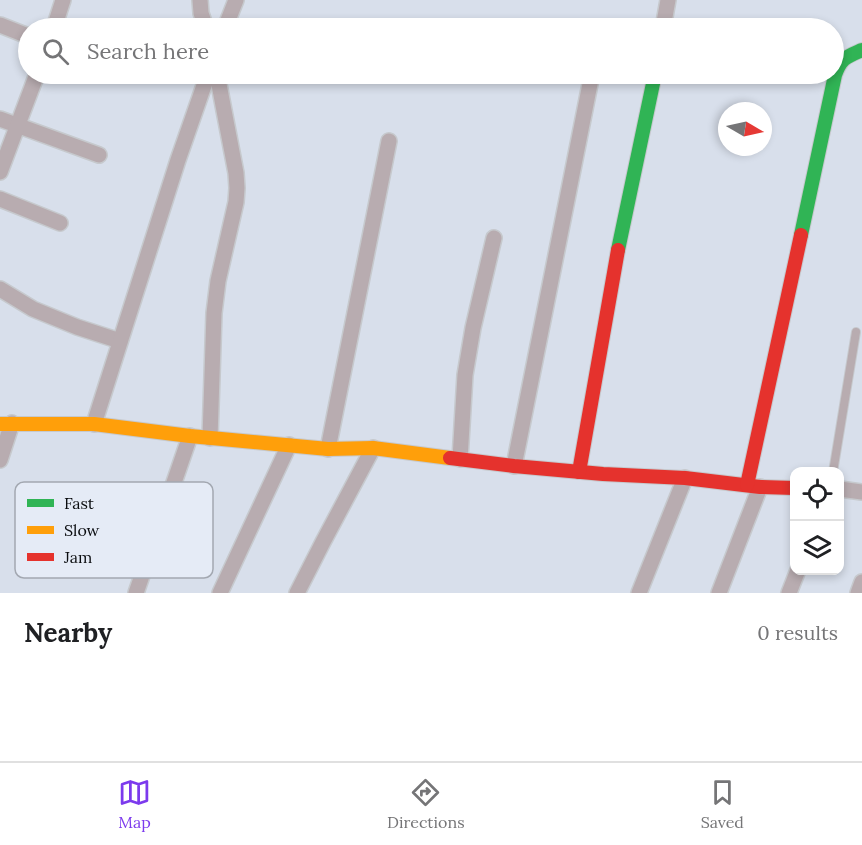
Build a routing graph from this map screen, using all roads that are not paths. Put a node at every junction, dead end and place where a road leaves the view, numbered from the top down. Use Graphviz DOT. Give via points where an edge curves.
graph roads {
  1 [pos="63,0"];
  2 [pos="200,0"];
  3 [pos="236,0"];
  4 [pos="669,0"];
  5 [pos="57,18"];
  6 [pos="203,18"];
  7 [pos="229,18"];
  8 [pos="665,18"];
  9 [pos="0,25"];
  10 [pos="18,32"];
  11 [pos="862,50"];
  12 [pos="844,58"];
  13 [pos="33,84"];
  14 [pos="205,84"];
  15 [pos="219,84"];
  16 [pos="590,84"];
  17 [pos="653,84"];
  18 [pos="833,84"];
  19 [pos="0,119"];
  20 [pos="17,126"];
  21 [pos="389,141"];
  22 [pos="99,155"];
  23 [pos="0,172"];
  24 [pos="0,199"];
  25 [pos="60,223"];
  26 [pos="494,237"];
  27 [pos="0,289"];
  28 [pos="856,332"];
  29 [pos="120,341"];
  30 [pos="6,423"];
  31 [pos="94,424"];
  32 [pos="190,436"];
  33 [pos="210,438"];
  34 [pos="289,445"];
  35 [pos="373,448"];
  36 [pos="328,449"];
  37 [pos="460,459"];
  38 [pos="0,460"];
  39 [pos="514,466"];
  40 [pos="834,467"];
  41 [pos="579,472"];
  42 [pos="685,478"];
  43 [pos="174,482"];
  44 [pos="754,486"];
  45 [pos="790,488"];
  46 [pos="844,490"];
  47 [pos="862,492"];
  48 [pos="796,575"];
  49 [pos="141,578"];
  50 [pos="862,582"];
  51 [pos="136,593"];
  52 [pos="220,593"];
  53 [pos="297,593"];
  54 [pos="639,593"];
  55 [pos="719,593"];
  56 [pos="789,593"];
  57 [pos="858,593"];
  1 -- 5 [label="street"];
  2 -- 6 [label="street"];
  3 -- 7 [label="street"];
  4 -- 8 [label="street"];
  9 -- 10 [label="street"];
  11 -- 12 [label="street"];
  13 -- 20 [label="street"];
  14 -- 29 [label="street"];
  15 -- 33 [label="street" via="237,188 214,313"];
  16 -- 39 [label="street"];
  17 -- 41 [label="street" via="602,334"];
  18 -- 44 [label="street"];
  19 -- 20 [label="street"];
  20 -- 22 [label="street"];
  20 -- 23 [label="street"];
  21 -- 36 [label="street"];
  24 -- 25 [label="street"];
  26 -- 37 [label="street" via="465,375"];
  27 -- 29 [label="street" via="33,309"];
  28 -- 40 [label="lane"];
  29 -- 31 [label="street"];
  30 -- 31 [label="street"];
  30 -- 38 [label="street"];
  31 -- 32 [label="street"];
  32 -- 33 [label="street"];
  32 -- 43 [label="street"];
  33 -- 34 [label="street"];
  34 -- 36 [label="street"];
  34 -- 52 [label="street"];
  35 -- 36 [label="street"];
  35 -- 37 [label="street"];
  35 -- 53 [label="street"];
  37 -- 39 [label="street"];
  39 -- 41 [label="street"];
  41 -- 42 [label="street"];
  42 -- 44 [label="street"];
  42 -- 54 [label="street"];
  44 -- 45 [label="street"];
  44 -- 55 [label="street"];
  46 -- 47 [label="street"];
  48 -- 56 [label="street"];
  49 -- 51 [label="street"];
  50 -- 57 [label="street"];
}
